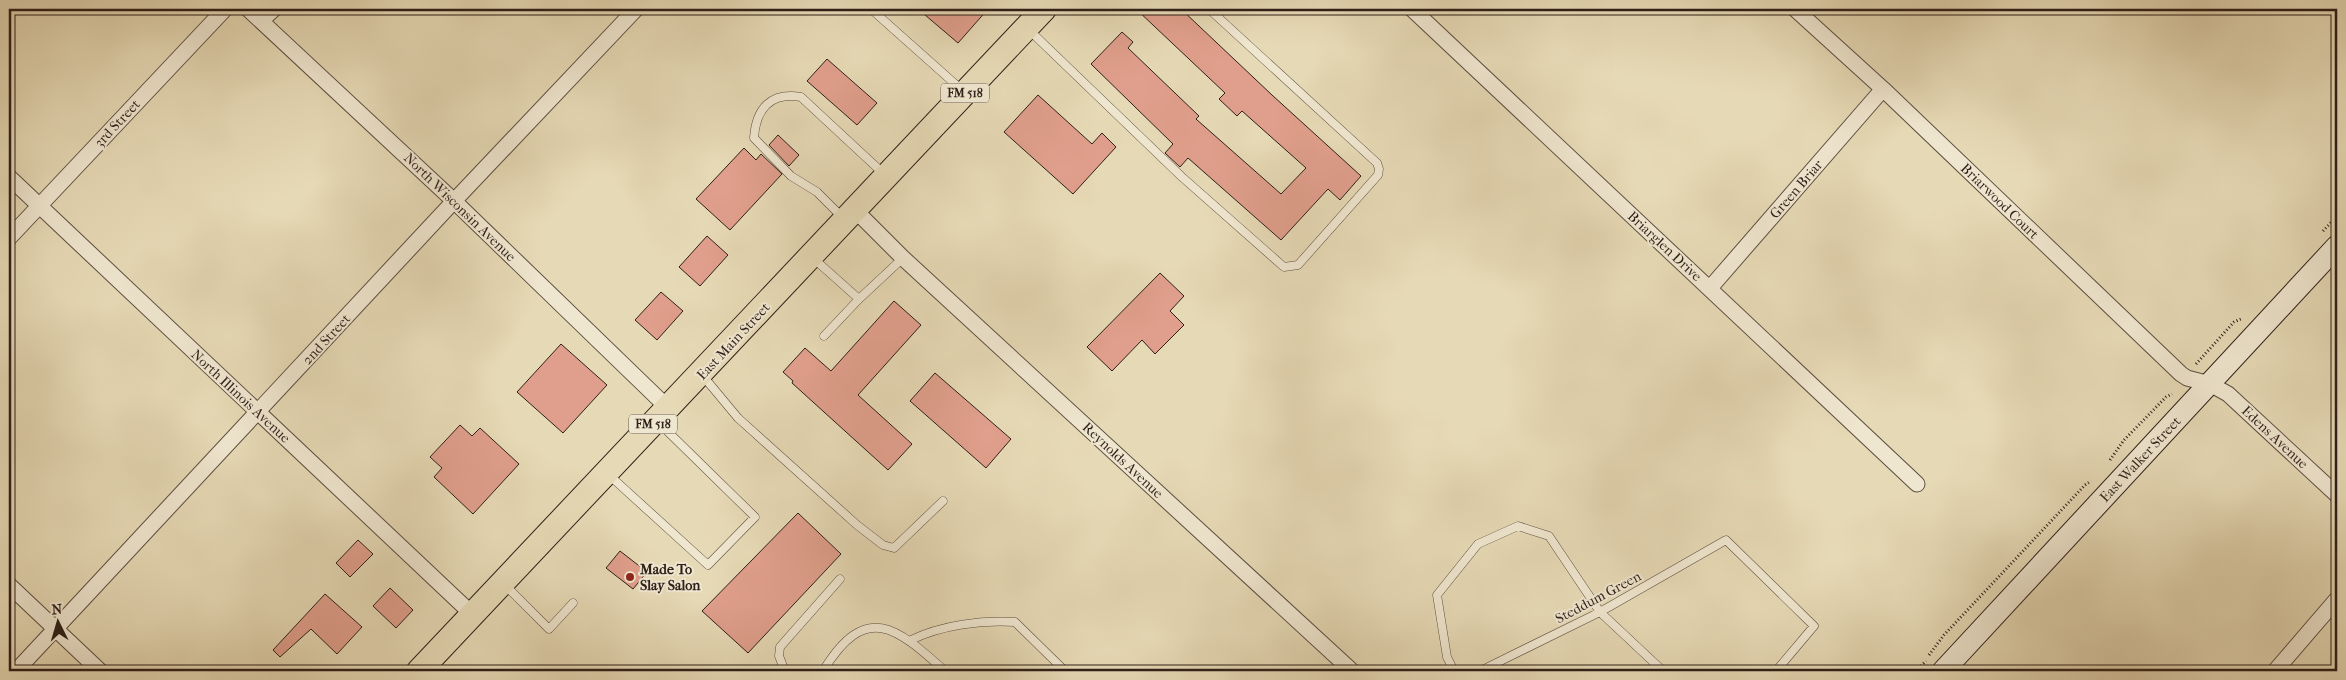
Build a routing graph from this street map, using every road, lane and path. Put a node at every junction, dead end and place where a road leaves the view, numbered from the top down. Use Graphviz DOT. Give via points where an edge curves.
graph roads {
  1 [pos="225,9"];
  2 [pos="248,9"];
  3 [pos="274,9"];
  4 [pos="636,9"];
  5 [pos="871,9"];
  6 [pos="1044,9"];
  7 [pos="1209,9"];
  8 [pos="1412,9"];
  9 [pos="1795,9"];
  10 [pos="262,20"];
  11 [pos="1027,27"];
  12 [pos="1883,89"];
  13 [pos="965,92"];
  14 [pos="886,177"];
  15 [pos="9,178"];
  16 [pos="454,201"];
  17 [pos="39,206"];
  18 [pos="850,215"];
  19 [pos="9,238"];
  20 [pos="2336,251"];
  21 [pos="899,254"];
  22 [pos="812,257"];
  23 [pos="1710,288"];
  24 [pos="859,299"];
  25 [pos="824,336"];
  26 [pos="701,374"];
  27 [pos="2187,378"];
  28 [pos="2210,384"];
  29 [pos="258,412"];
  30 [pos="663,414"];
  31 [pos="2105,468"];
  32 [pos="608,474"];
  33 [pos="2093,480"];
  34 [pos="1918,484"];
  35 [pos="2337,495"];
  36 [pos="943,501"];
  37 [pos="840,579"];
  38 [pos="502,583"];
  39 [pos="9,585"];
  40 [pos="2337,599"];
  41 [pos="572,603"];
  42 [pos="1600,612"];
  43 [pos="472,614"];
  44 [pos="55,630"];
  45 [pos="910,640"];
  46 [pos="16,671"];
  47 [pos="100,671"];
  48 [pos="419,671"];
  49 [pos="785,671"];
  50 [pos="823,671"];
  51 [pos="945,671"];
  52 [pos="1065,671"];
  53 [pos="1352,671"];
  54 [pos="1454,671"];
  55 [pos="1480,671"];
  56 [pos="1663,671"];
  57 [pos="1776,671"];
  58 [pos="1916,671"];
  59 [pos="1943,671"];
  60 [pos="2275,671"];
  1 -- 17 [label="street, 3rd Street"];
  2 -- 10 [label="street, North Wisconsin Avenue"];
  3 -- 10 [label="street"];
  4 -- 16 [label="street, 2nd Street"];
  5 -- 13 [label="lane"];
  6 -- 11 [label="main road, East Main Street / FM 518"];
  7 -- 11 [label="lane" via="1377,163 1378,175 1298,265 1284,267 1182,177"];
  8 -- 23 [label="street, Briarglen Drive"];
  9 -- 12 [label="street, Briarwood Court"];
  10 -- 16 [label="street, North Wisconsin Avenue"];
  11 -- 13 [label="main road, East Main Street / FM 518"];
  12 -- 23 [label="street, Green Briar"];
  12 -- 27 [label="street, Briarwood Court"];
  13 -- 14 [label="main road, East Main Street / FM 518"];
  14 -- 18 [label="main road, East Main Street / FM 518"];
  14 -- 18 [label="lane" via="801,97 776,97 760,111 754,138 791,176"];
  15 -- 17 [label="street, North Illinois Avenue"];
  16 -- 29 [label="street, 2nd Street"];
  16 -- 30 [label="street, North Wisconsin Avenue"];
  17 -- 19 [label="street, 3rd Street"];
  17 -- 29 [label="street, North Illinois Avenue"];
  18 -- 21 [label="street, Reynolds Avenue"];
  18 -- 22 [label="main road, East Main Street / FM 518"];
  20 -- 28 [label="street, East Walker Street"];
  21 -- 24 [label="lane"];
  21 -- 53 [label="street, Reynolds Avenue"];
  22 -- 24 [label="lane"];
  22 -- 26 [label="main road, East Main Street / FM 518"];
  23 -- 34 [label="street, Briarglen Drive"];
  24 -- 25 [label="lane"];
  26 -- 30 [label="main road, East Main Street / FM 518"];
  26 -- 36 [label="lane" via="738,418 883,545 894,548"];
  27 -- 28 [label="street, Briarwood Court"];
  27 -- 31 [label="path" via="2124,440"];
  28 -- 35 [label="street, Edens Avenue" via="2228,394"];
  28 -- 59 [label="street, East Walker Street"];
  29 -- 43 [label="street, North Illinois Avenue"];
  29 -- 44 [label="street, 2nd Street"];
  30 -- 32 [label="main road, East Main Street / FM 518"];
  30 -- 32 [label="lane" via="755,517 708,565"];
  32 -- 38 [label="main road, East Main Street / FM 518"];
  33 -- 58 [label="path" via="1944,635"];
  37 -- 49 [label="lane" via="780,647 779,656"];
  38 -- 41 [label="lane" via="549,629"];
  38 -- 43 [label="main road, East Main Street / FM 518"];
  39 -- 44 [label="street"];
  40 -- 60 [label="street"];
  42 -- 54 [label="lane" via="1548,536 1518,526 1478,544 1437,595 1447,657"];
  42 -- 55 [label="lane, Steddum Green"];
  42 -- 56 [label="lane"];
  42 -- 57 [label="lane, Steddum Green" via="1726,540 1814,626"];
  43 -- 48 [label="main road, East Main Street / FM 518"];
  44 -- 46 [label="street, 2nd Street"];
  44 -- 47 [label="street"];
  45 -- 50 [label="lane" via="876,626 856,632 841,645"];
  45 -- 51 [label="lane"];
  45 -- 52 [label="lane" via="954,627 1015,622"];
}
